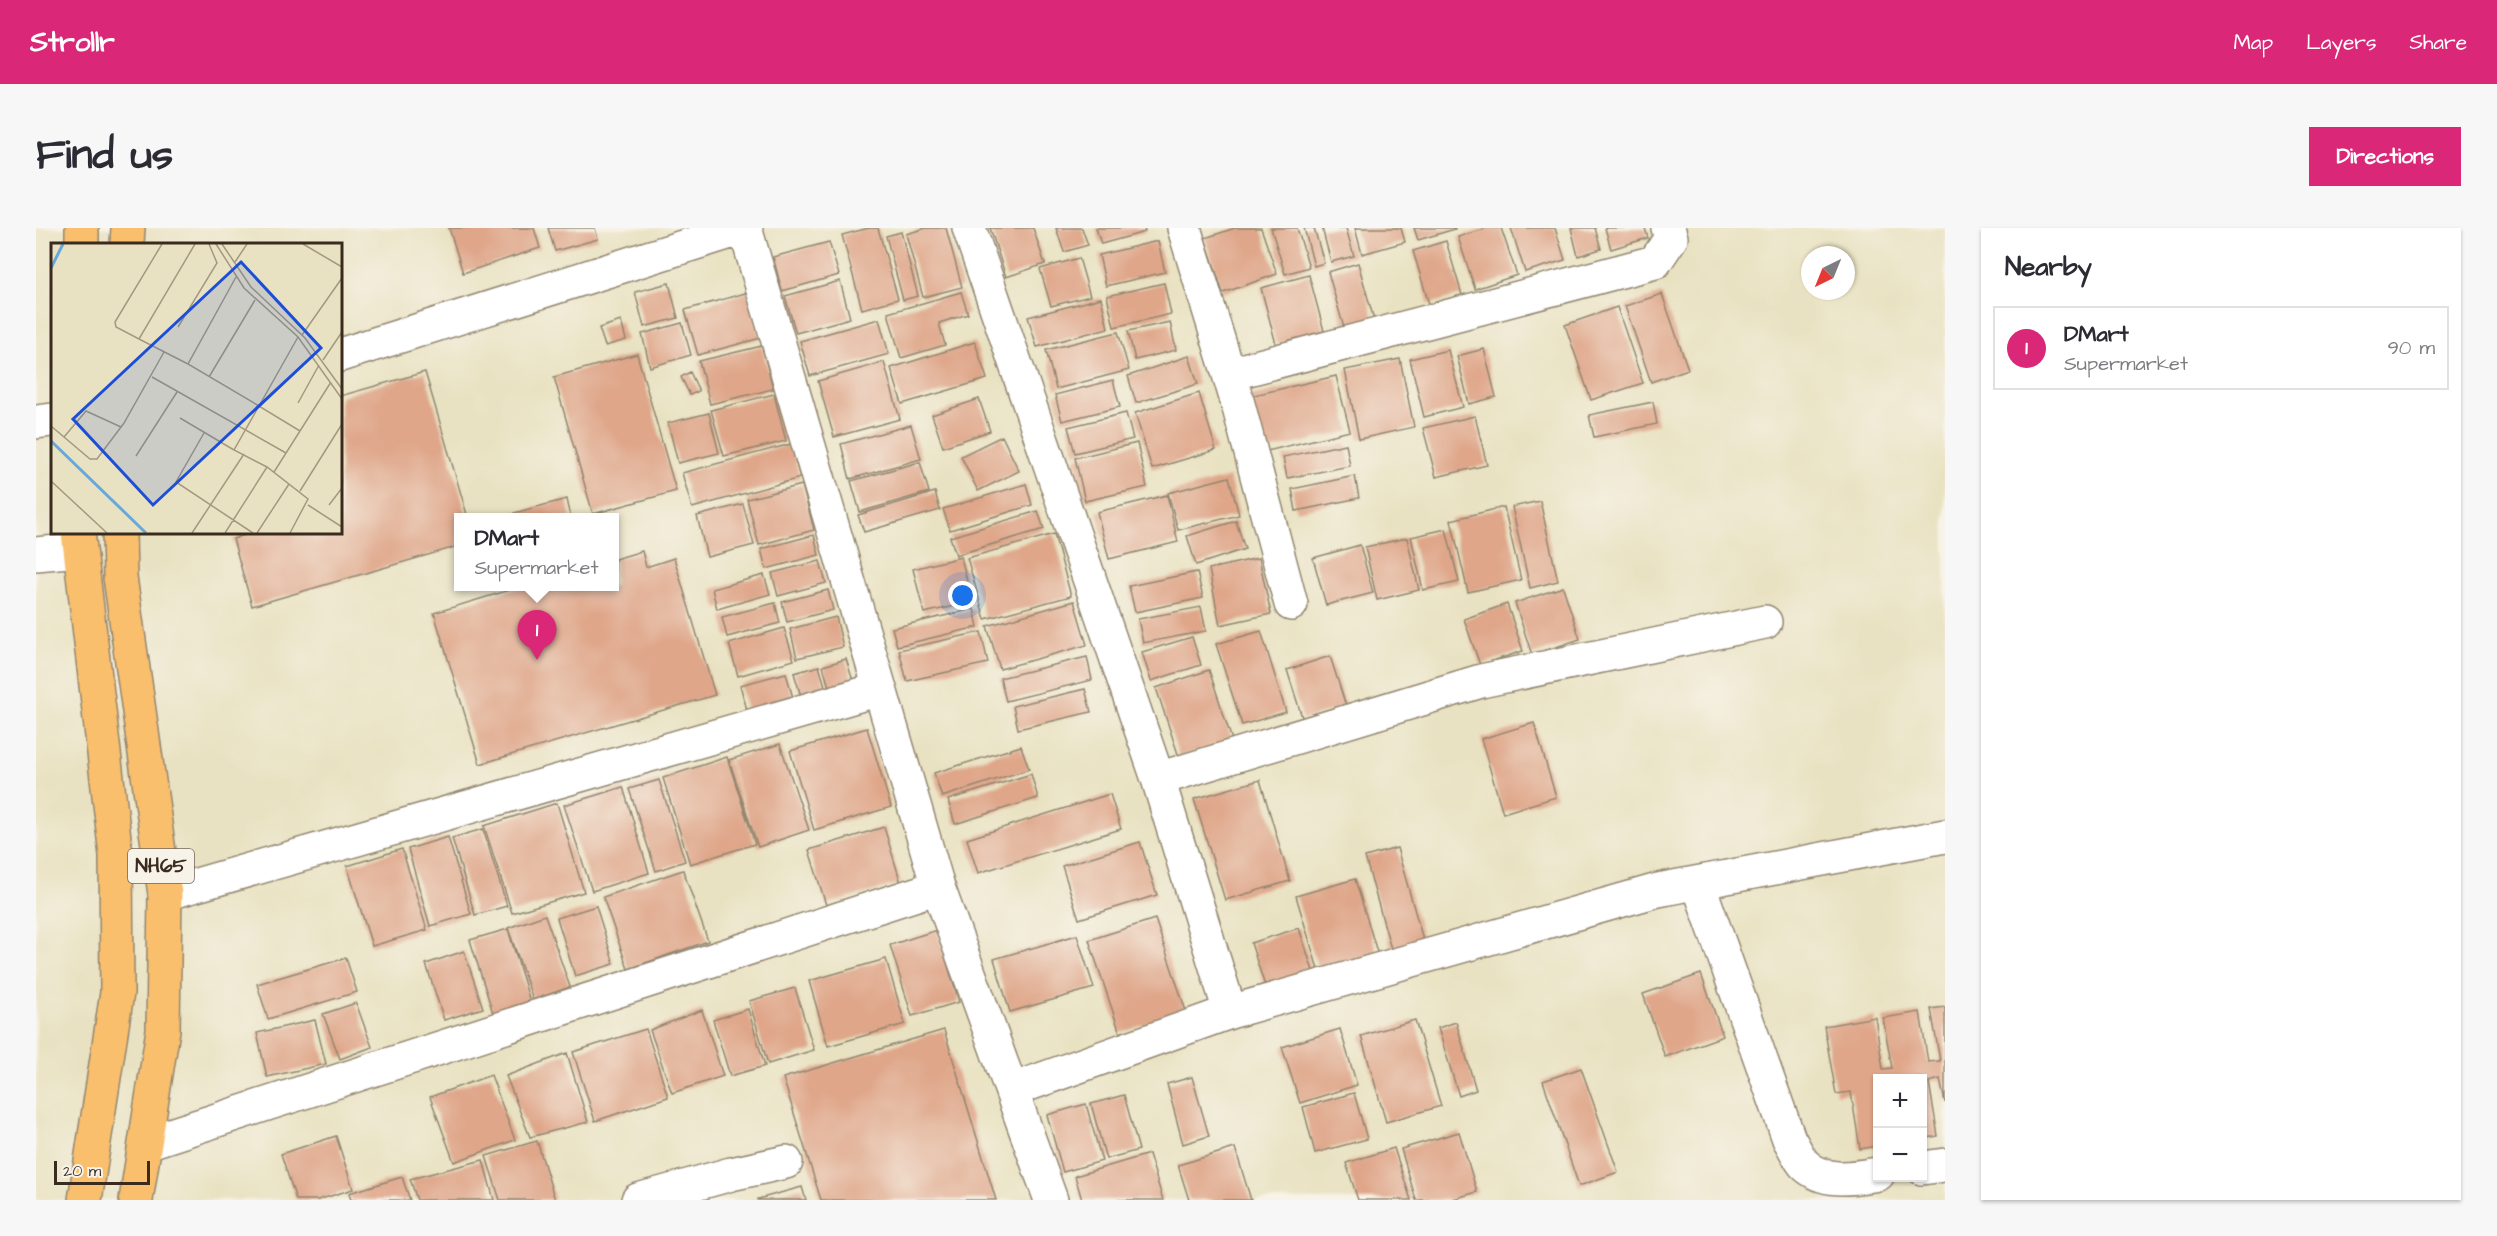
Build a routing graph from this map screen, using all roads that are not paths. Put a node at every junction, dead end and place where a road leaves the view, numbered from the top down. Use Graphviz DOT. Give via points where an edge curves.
graph roads {
  1 [pos="128,228"];
  2 [pos="744,228"];
  3 [pos="969,228"];
  4 [pos="1184,228"];
  5 [pos="1668,228"];
  6 [pos="127,243"];
  7 [pos="342,354"];
  8 [pos="1229,374"];
  9 [pos="51,420"];
  10 [pos="36,422"];
  11 [pos="119,534"];
  12 [pos="79,541"];
  13 [pos="36,554"];
  14 [pos="1291,604"];
  15 [pos="1766,622"];
  16 [pos="880,689"];
  17 [pos="1158,779"];
  18 [pos="1945,836"];
  19 [pos="1698,883"];
  20 [pos="938,886"];
  21 [pos="165,894"];
  22 [pos="1230,1012"];
  23 [pos="1012,1090"];
  24 [pos="146,1143"];
  25 [pos="786,1162"];
  26 [pos="1945,1165"];
  27 [pos="1927,1167"];
  28 [pos="1873,1175"];
  29 [pos="85,1200"];
  30 [pos="136,1200"];
  31 [pos="638,1200"];
  32 [pos="1051,1200"];
  1 -- 6 [label="highway"];
  2 -- 7 [label="street"];
  2 -- 16 [label="street"];
  3 -- 17 [label="street"];
  4 -- 8 [label="street"];
  5 -- 8 [label="street" via="1671,238 1655,262"];
  8 -- 14 [label="street"];
  9 -- 10 [label="street"];
  11 -- 21 [label="highway, NH65" via="120,577"];
  12 -- 13 [label="street"];
  12 -- 29 [label="highway, NH65" via="116,855 117,993"];
  15 -- 17 [label="street" via="1481,681"];
  16 -- 20 [label="street"];
  16 -- 21 [label="street"];
  17 -- 22 [label="street"];
  18 -- 19 [label="street"];
  19 -- 22 [label="street" via="1658,890"];
  19 -- 28 [label="street" via="1789,1139 1804,1164 1824,1177"];
  20 -- 23 [label="street"];
  20 -- 24 [label="street"];
  21 -- 24 [label="highway, NH65" via="163,1030"];
  22 -- 23 [label="street"];
  23 -- 32 [label="street"];
  24 -- 30 [label="highway, NH65"];
  25 -- 31 [label="street"];
  26 -- 27 [label="street"];
}
